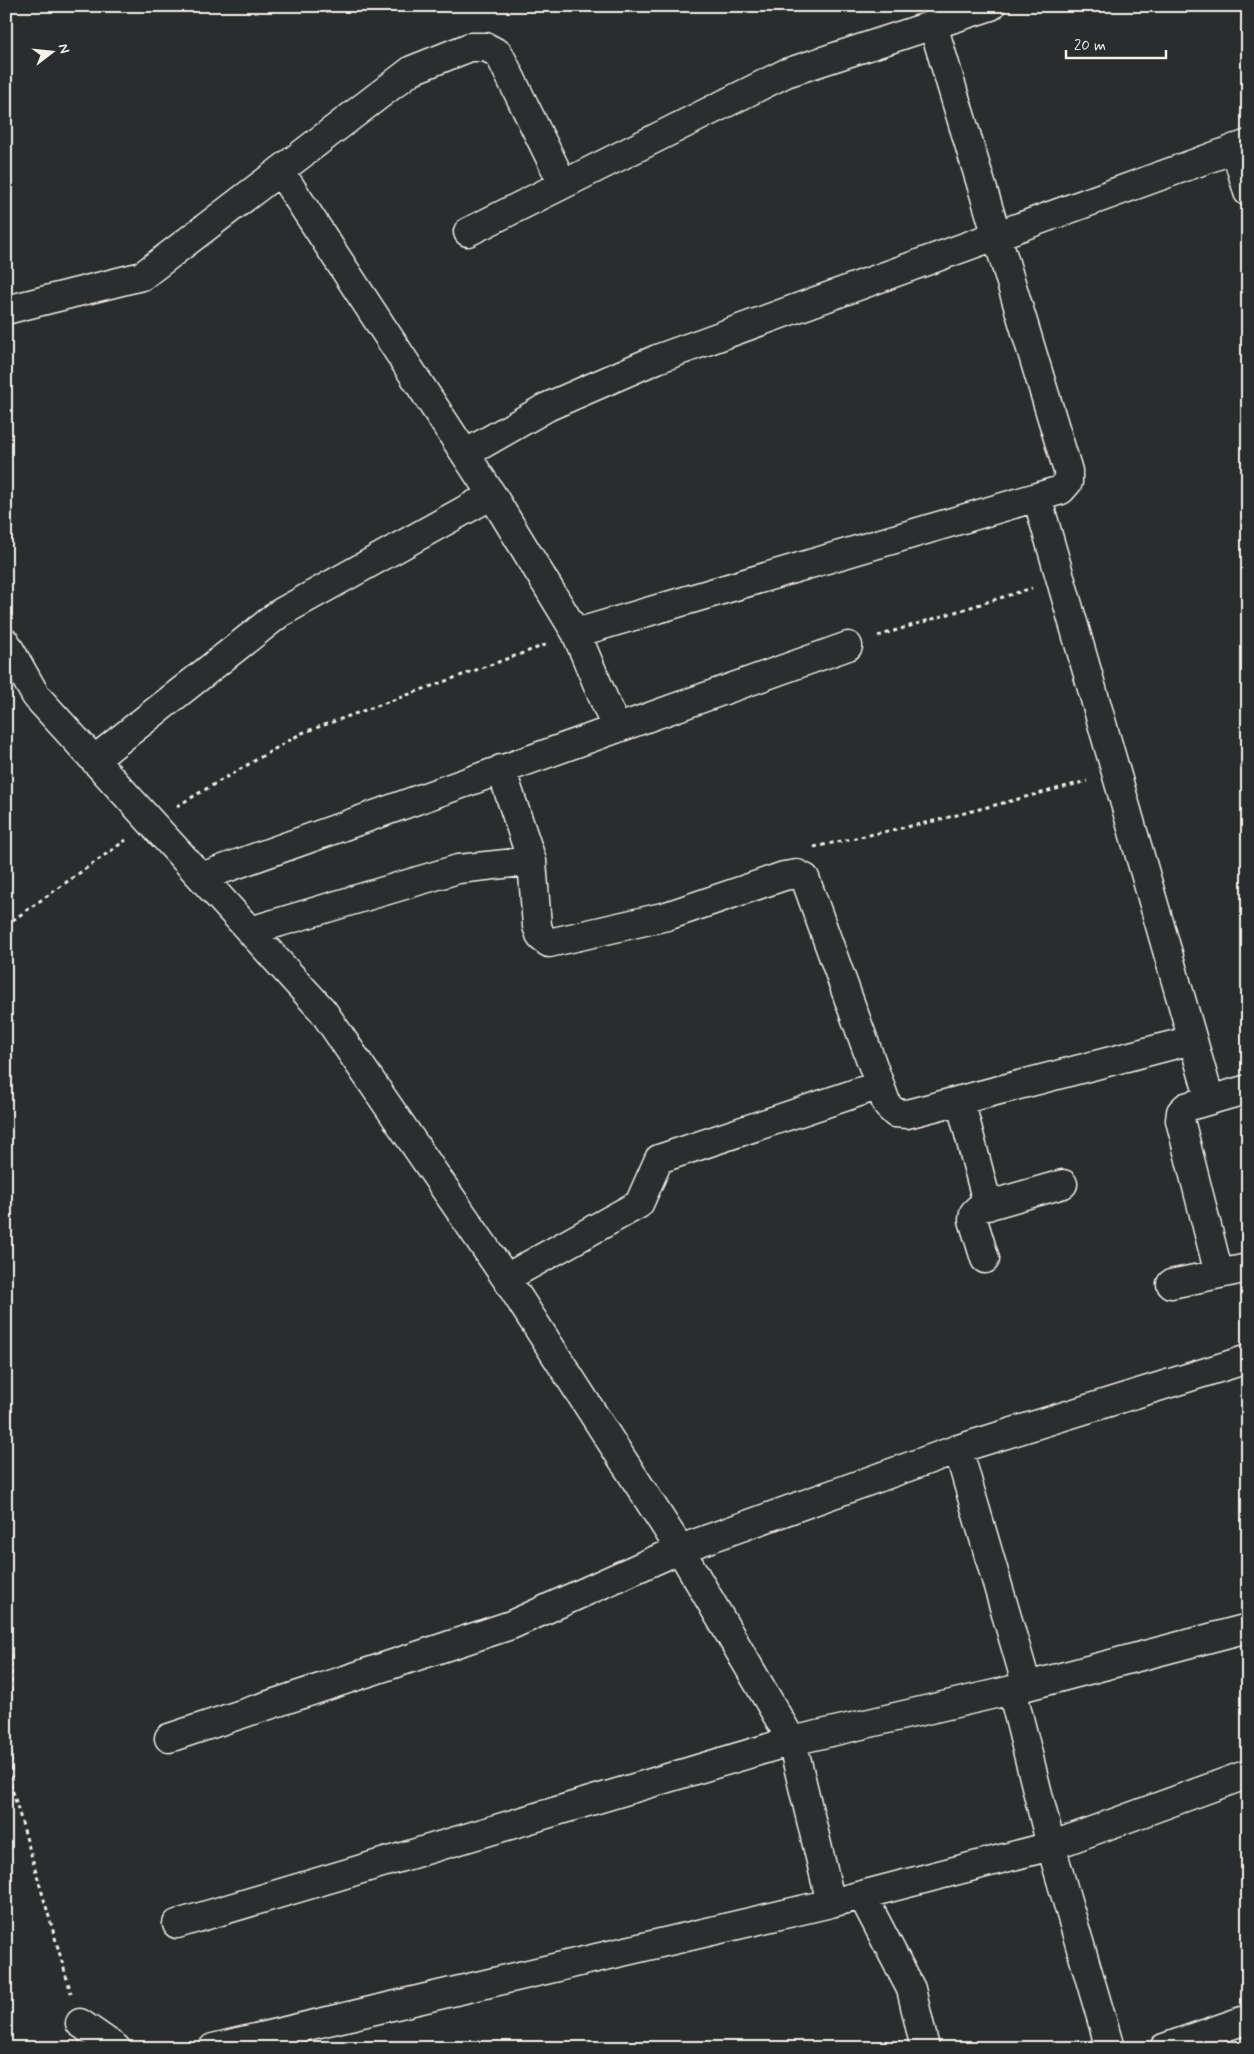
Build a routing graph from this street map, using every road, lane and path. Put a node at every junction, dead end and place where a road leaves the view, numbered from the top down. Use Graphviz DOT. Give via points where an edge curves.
graph roads {
  1 [pos="991,6"];
  2 [pos="934,25"];
  3 [pos="1241,146"];
  4 [pos="280,171"];
  5 [pos="563,184"];
  6 [pos="1248,192"];
  7 [pos="468,232"];
  8 [pos="997,235"];
  9 [pos="6,310"];
  10 [pos="464,454"];
  11 [pos="492,495"];
  12 [pos="1037,497"];
  13 [pos="1061,579"];
  14 [pos="576,633"];
  15 [pos="6,644"];
  16 [pos="848,646"];
  17 [pos="616,728"];
  18 [pos="94,760"];
  19 [pos="501,769"];
  20 [pos="1116,774"];
  21 [pos="151,822"];
  22 [pos="532,861"];
  23 [pos="797,874"];
  24 [pos="201,877"];
  25 [pos="6,924"];
  26 [pos="250,931"];
  27 [pos="1192,1040"];
  28 [pos="880,1085"];
  29 [pos="1248,1089"];
  30 [pos="960,1100"];
  31 [pos="1210,1100"];
  32 [pos="1063,1184"];
  33 [pos="988,1206"];
  34 [pos="985,1259"];
  35 [pos="1248,1268"];
  36 [pos="1219,1274"];
  37 [pos="506,1278"];
  38 [pos="1171,1284"];
  39 [pos="1248,1359"];
  40 [pos="958,1449"];
  41 [pos="680,1549"];
  42 [pos="1248,1628"];
  43 [pos="6,1640"];
  44 [pos="1020,1688"];
  45 [pos="169,1738"];
  46 [pos="792,1742"];
  47 [pos="1248,1774"];
  48 [pos="1051,1846"];
  49 [pos="862,1895"];
  50 [pos="831,1903"];
  51 [pos="177,1924"];
  52 [pos="1248,2019"];
  53 [pos="80,2024"];
  54 [pos="116,2048"];
  55 [pos="213,2048"];
  56 [pos="925,2048"];
  57 [pos="1110,2048"];
  58 [pos="1164,2048"];
  1 -- 2 [label="street"];
  2 -- 5 [label="street" via="786,73"];
  2 -- 8 [label="street"];
  3 -- 6 [label="street"];
  3 -- 8 [label="street"];
  4 -- 5 [label="street" via="412,70 470,47 486,47 498,54"];
  4 -- 9 [label="street" via="142,276"];
  4 -- 10 [label="street"];
  5 -- 7 [label="street"];
  8 -- 10 [label="street" via="657,359 547,407"];
  8 -- 12 [label="street" via="1068,471 1068,482 1061,490"];
  10 -- 11 [label="street"];
  11 -- 14 [label="street"];
  11 -- 18 [label="street" via="280,613"];
  12 -- 13 [label="street"];
  12 -- 14 [label="street"];
  13 -- 16 [label="path"];
  13 -- 20 [label="street"];
  14 -- 17 [label="street"];
  14 -- 21 [label="path" via="302,733"];
  15 -- 18 [label="street" via="36,696"];
  16 -- 17 [label="street"];
  17 -- 19 [label="street"];
  18 -- 21 [label="street"];
  19 -- 22 [label="street"];
  19 -- 24 [label="street"];
  20 -- 23 [label="path" via="812,848 804,854"];
  20 -- 27 [label="street"];
  21 -- 24 [label="street"];
  21 -- 25 [label="path"];
  22 -- 23 [label="street" via="537,926 541,937 549,943 667,916"];
  22 -- 26 [label="street" via="458,870"];
  23 -- 28 [label="street" via="804,878"];
  24 -- 26 [label="street"];
  26 -- 37 [label="street" via="323,1012"];
  27 -- 30 [label="street"];
  27 -- 31 [label="street"];
  28 -- 30 [label="street" via="887,1105 895,1113 907,1114"];
  28 -- 37 [label="street" via="659,1158 639,1204"];
  29 -- 31 [label="street"];
  30 -- 33 [label="street"];
  31 -- 36 [label="street" via="1186,1107 1180,1120"];
  32 -- 33 [label="street"];
  33 -- 34 [label="street" via="979,1208 973,1220"];
  35 -- 36 [label="street"];
  36 -- 38 [label="street"];
  37 -- 41 [label="street"];
  39 -- 40 [label="street"];
  40 -- 41 [label="street"];
  40 -- 44 [label="street"];
  41 -- 45 [label="street" via="511,1625"];
  41 -- 46 [label="street"];
  42 -- 44 [label="street"];
  43 -- 53 [label="path" via="11,1654 11,1785"];
  44 -- 46 [label="street"];
  44 -- 48 [label="street"];
  46 -- 50 [label="street"];
  46 -- 51 [label="street"];
  47 -- 48 [label="street"];
  48 -- 49 [label="street"];
  48 -- 57 [label="street"];
  49 -- 50 [label="street"];
  49 -- 56 [label="street" via="910,1989"];
  50 -- 55 [label="street"];
  52 -- 58 [label="street"];
  53 -- 54 [label="street"];
}
